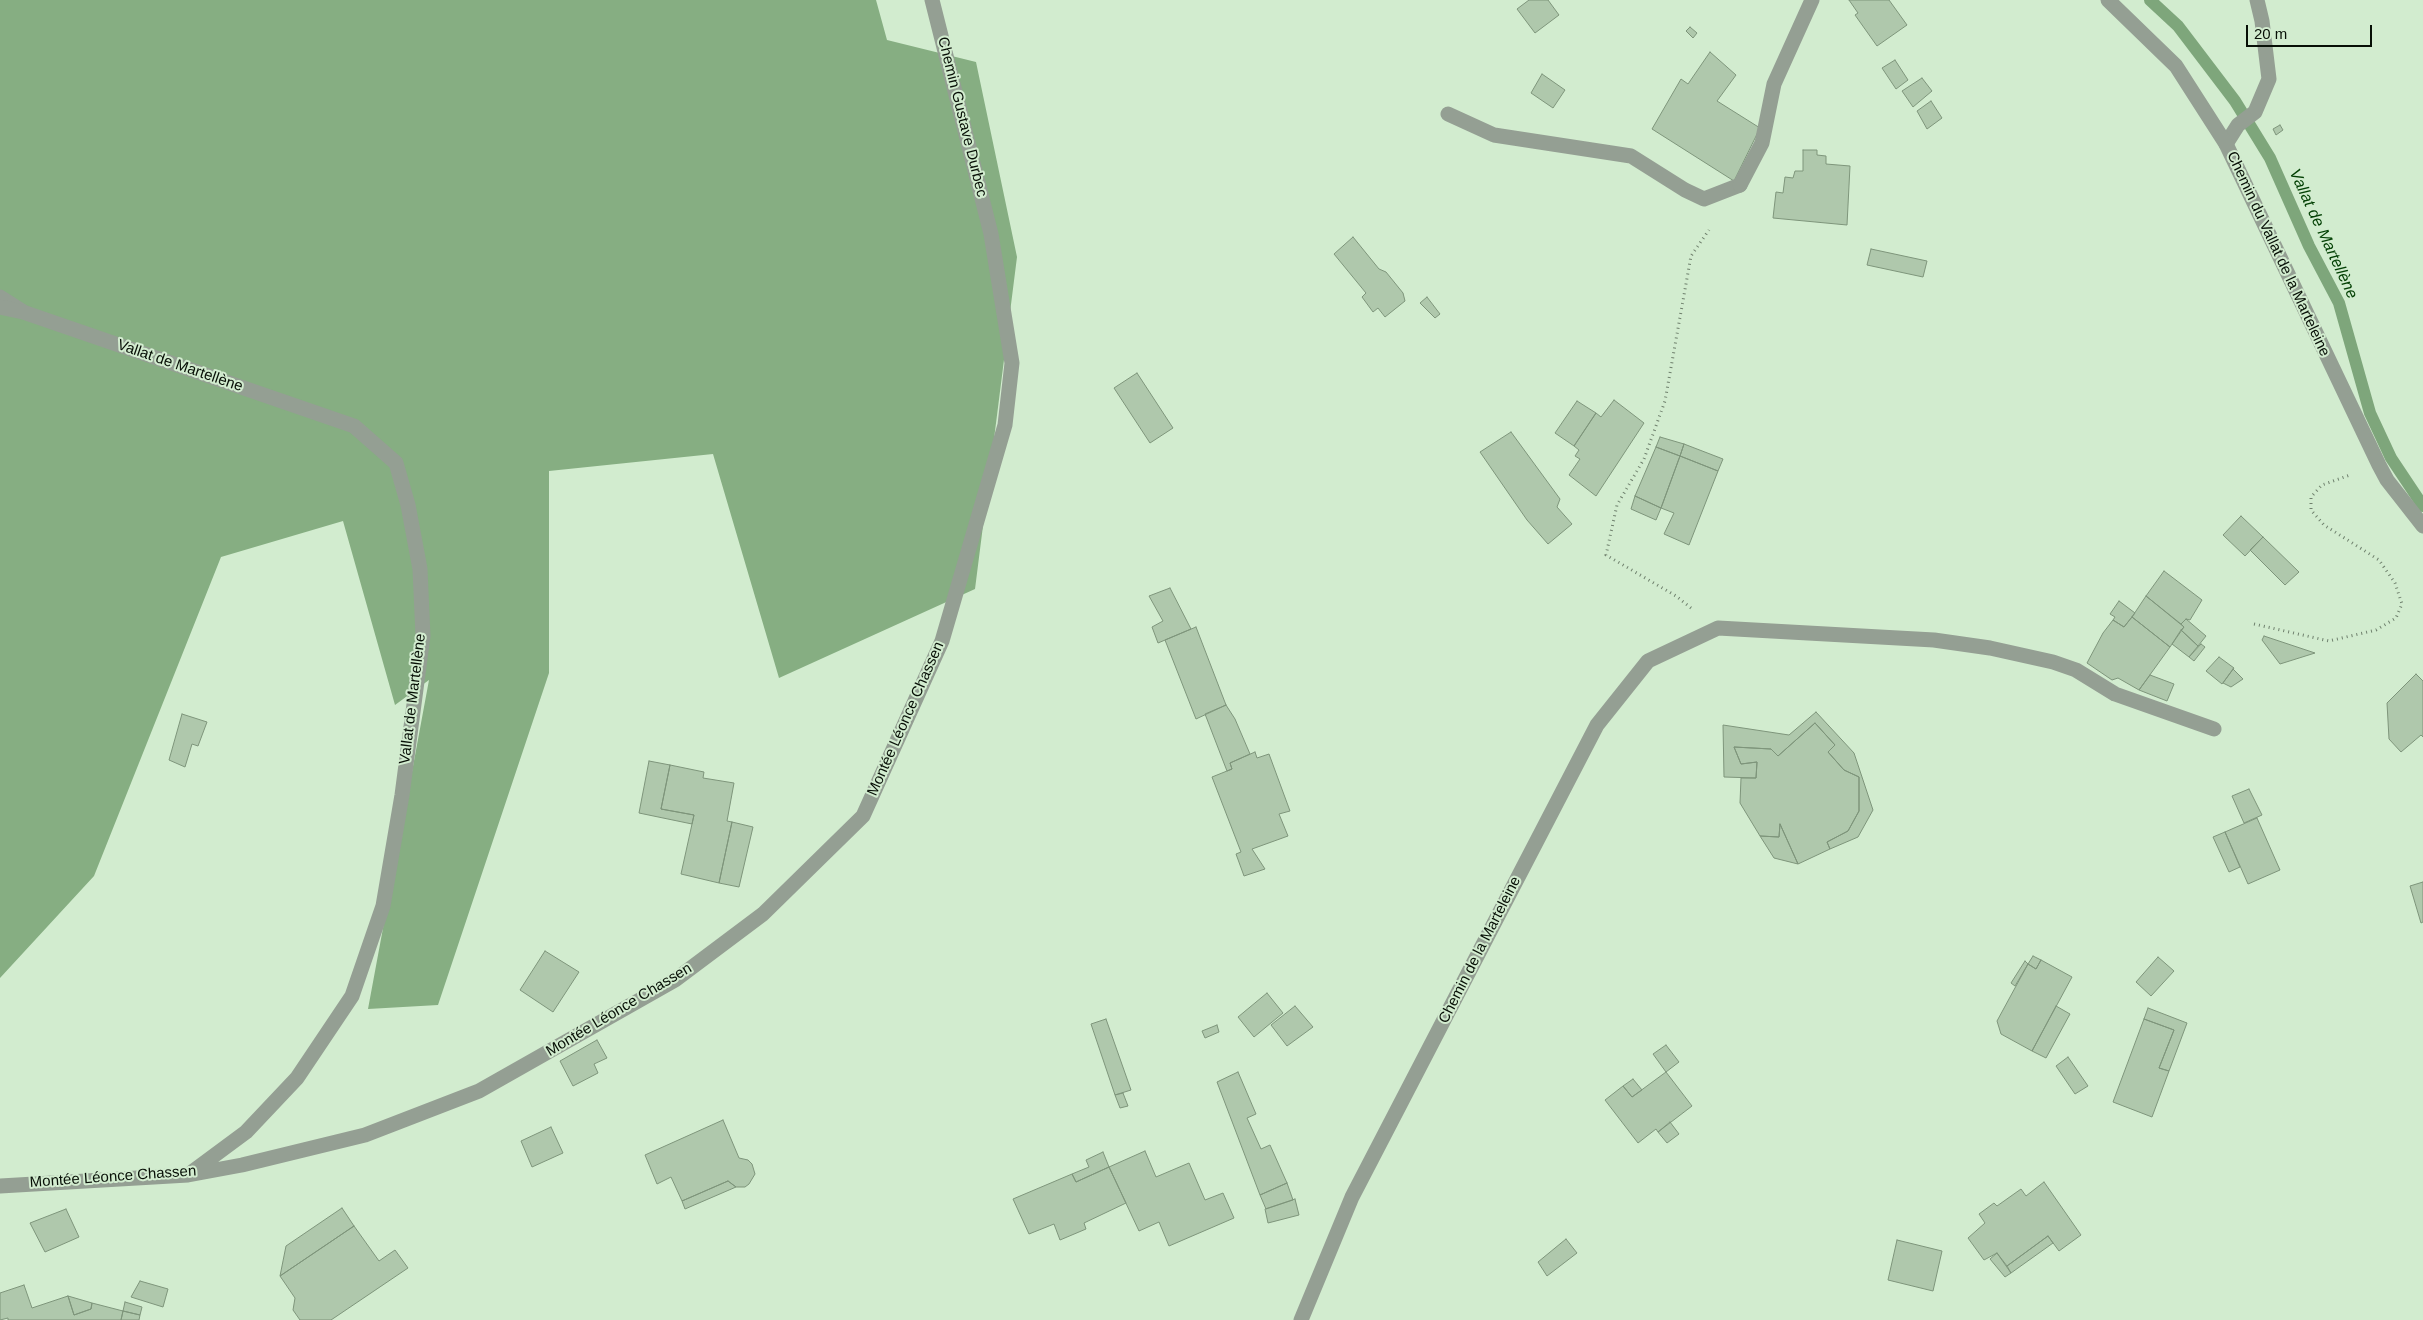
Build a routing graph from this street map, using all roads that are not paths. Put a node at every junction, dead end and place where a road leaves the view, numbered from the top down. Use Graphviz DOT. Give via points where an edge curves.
graph roads {
  1 [pos="932,0"];
  2 [pos="1812,0"];
  3 [pos="2108,0"];
  4 [pos="2257,0"];
  5 [pos="1448,114"];
  6 [pos="2226,144"];
  7 [pos="991,234"];
  8 [pos="0,297"];
  9 [pos="0,307"];
  10 [pos="24,312"];
  11 [pos="2423,526"];
  12 [pos="2214,729"];
  13 [pos="188,1175"];
  14 [pos="0,1186"];
  15 [pos="1301,1320"];
  1 -- 7 [label="street, Chemin Gustave Durbec"];
  2 -- 5 [label="street" via="1774,84 1762,143 1740,184 1704,199 1631,156 1494,135"];
  3 -- 6 [label="street, Chemin du Vallat de la Marteleine" via="2176,66"];
  4 -- 6 [label="street" via="2268,79 2255,112 2238,125"];
  6 -- 11 [label="street, Chemin du Vallat de la Marteleine" via="2379,465"];
  7 -- 13 [label="street, Montée Léonce Chassen" via="1012,363 1005,425 942,641 863,816 763,914 674,980 479,1090 365,1136"];
  8 -- 10 [label="street"];
  9 -- 10 [label="street, Vallat de Martellène"];
  10 -- 13 [label="street, Vallat de Martellène" via="354,426 396,463 408,504 420,569 423,636 402,795 383,906 352,996 297,1078 246,1132"];
  12 -- 15 [label="street, Chemin de la Marteleine" via="2115,694 2076,670 1990,648 1934,640 1718,628 1648,661 1597,725 1352,1197"];
  13 -- 14 [label="street, Montée Léonce Chassen"];
}
